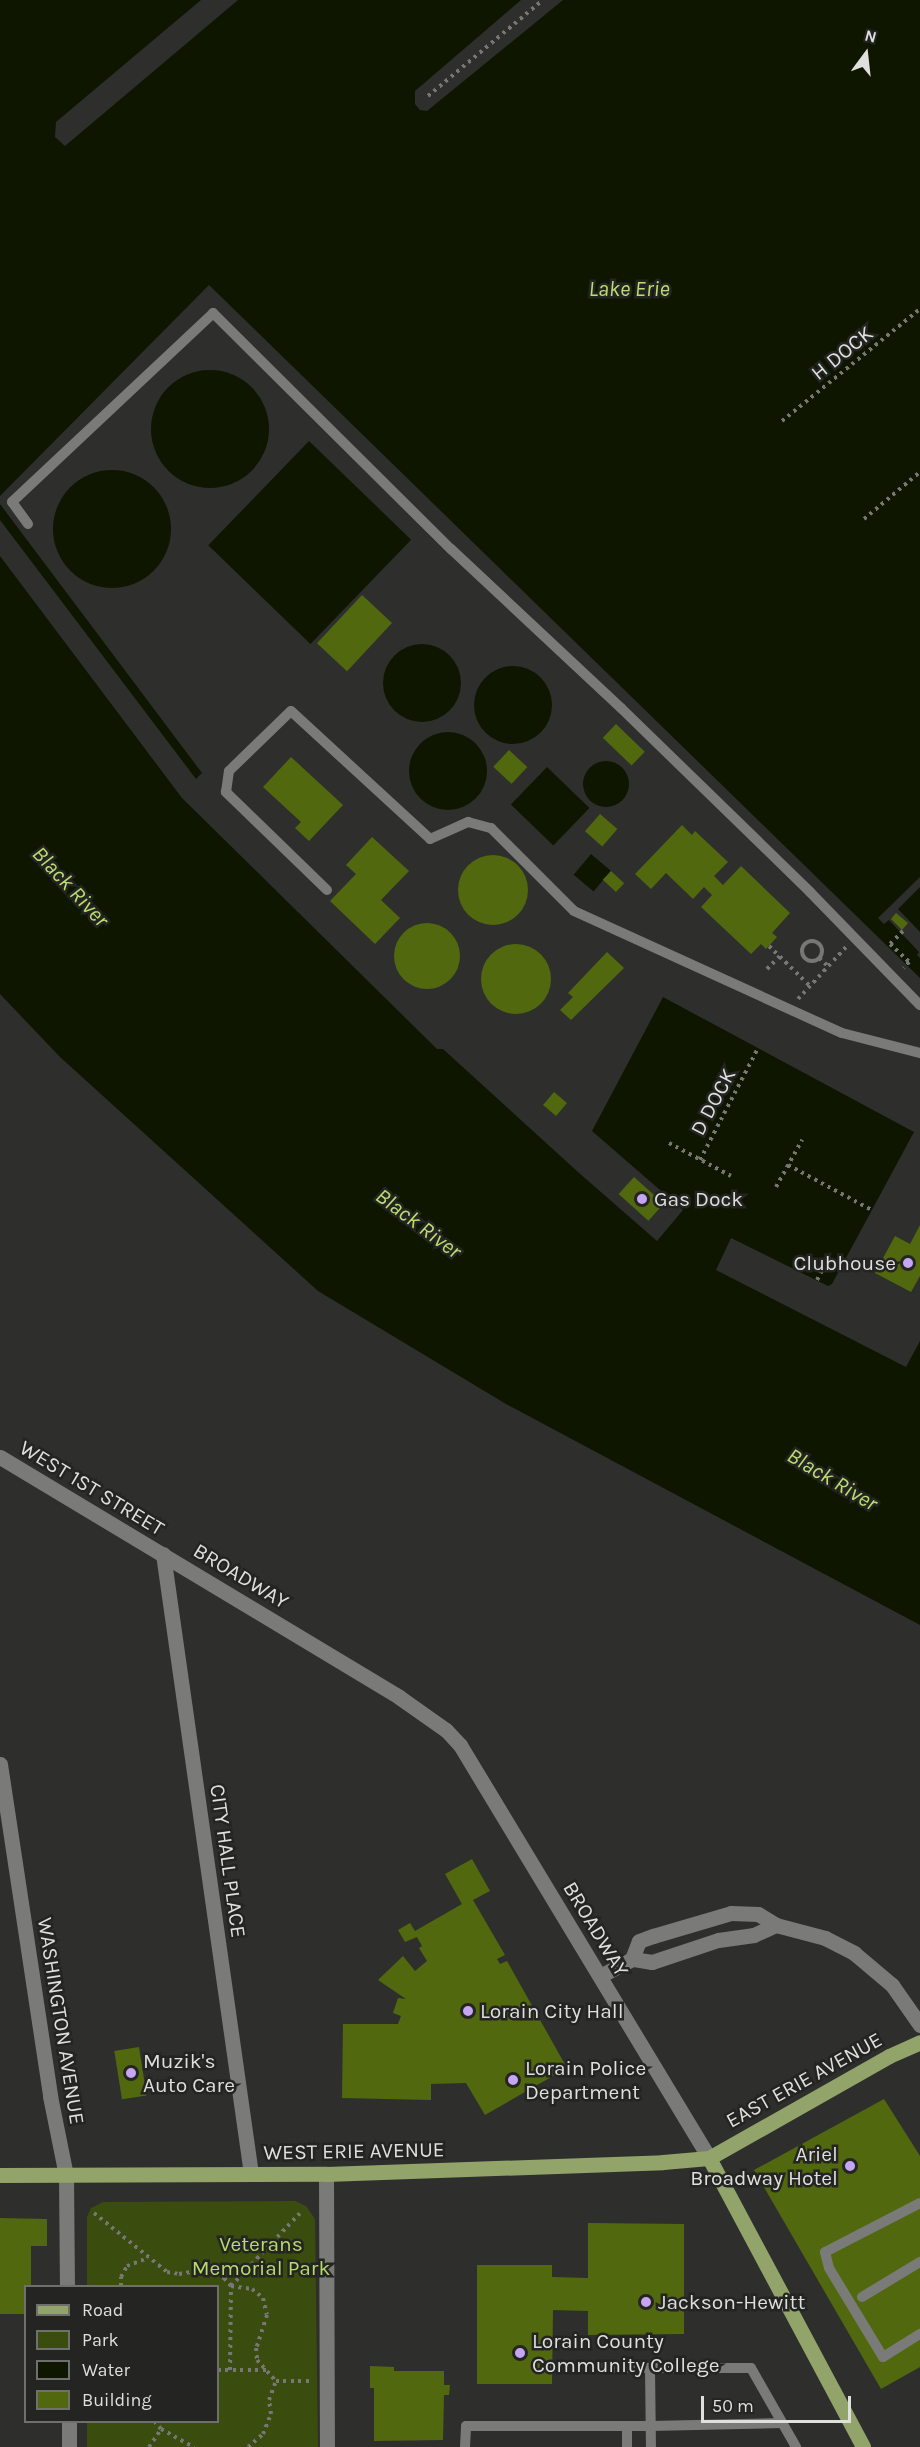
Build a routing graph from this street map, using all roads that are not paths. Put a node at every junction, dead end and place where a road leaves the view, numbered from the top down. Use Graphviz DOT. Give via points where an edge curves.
graph roads {
  1 [pos="28,524"];
  2 [pos="327,890"];
  3 [pos="920,1005"];
  4 [pos="920,1053"];
  5 [pos="0,1457"];
  6 [pos="163,1554"];
  7 [pos="0,1764"];
  8 [pos="2,1796"];
  9 [pos="776,1925"];
  10 [pos="632,1959"];
  11 [pos="600,1976"];
  12 [pos="920,2025"];
  13 [pos="920,2042"];
  14 [pos="709,2158"];
  15 [pos="251,2174"];
  16 [pos="326,2174"];
  17 [pos="0,2175"];
  18 [pos="66,2175"];
  19 [pos="920,2203"];
  20 [pos="920,2262"];
  21 [pos="67,2285"];
  22 [pos="862,2297"];
  23 [pos="920,2334"];
  24 [pos="601,2368"];
  25 [pos="650,2368"];
  26 [pos="69,2423"];
  27 [pos="783,2423"];
  28 [pos="651,2426"];
  29 [pos="627,2427"];
  30 [pos="69,2447"];
  31 [pos="327,2447"];
  32 [pos="465,2447"];
  33 [pos="627,2447"];
  34 [pos="651,2447"];
  35 [pos="796,2447"];
  36 [pos="863,2447"];
  1 -- 3 [label="lane" via="12,502 213,314 451,549 621,708"];
  2 -- 4 [label="lane" via="226,792 229,771 291,711 430,839 468,822 491,828 574,911 842,1033"];
  5 -- 6 [label="street, WEST 1ST STREET"];
  6 -- 11 [label="street, BROADWAY" via="399,1697 446,1730 460,1745"];
  6 -- 15 [label="street, CITY HALL PLACE"];
  7 -- 8 [label="street, WASHINGTON AVENUE"];
  8 -- 18 [label="street, WASHINGTON AVENUE"];
  9 -- 10 [label="street" via="754,1935 718,1940 652,1962"];
  9 -- 10 [label="street" via="758,1914 731,1913 639,1941"];
  9 -- 12 [label="street" via="825,1938 854,1953 892,1985"];
  10 -- 11 [label="street"];
  11 -- 14 [label="street, BROADWAY"];
  13 -- 14 [label="main road, EAST ERIE AVENUE"];
  14 -- 16 [label="main road, WEST ERIE AVENUE"];
  14 -- 36 [label="main road, BROADWAY"];
  15 -- 16 [label="main road, WEST ERIE AVENUE"];
  15 -- 18 [label="main road, WEST ERIE AVENUE"];
  16 -- 31 [label="street"];
  17 -- 18 [label="main road, WEST ERIE AVENUE"];
  18 -- 21 [label="street, WASHINGTON AVENUE"];
  19 -- 23 [label="lane" via="825,2252 829,2268 883,2357"];
  20 -- 22 [label="lane"];
  24 -- 25 [label="lane"];
  25 -- 27 [label="lane" via="751,2368"];
  25 -- 28 [label="lane"];
  26 -- 30 [label="street"];
  27 -- 28 [label="lane"];
  27 -- 35 [label="lane"];
  28 -- 29 [label="lane"];
  28 -- 34 [label="lane"];
  29 -- 32 [label="lane" via="466,2426"];
  29 -- 33 [label="lane"];
}
